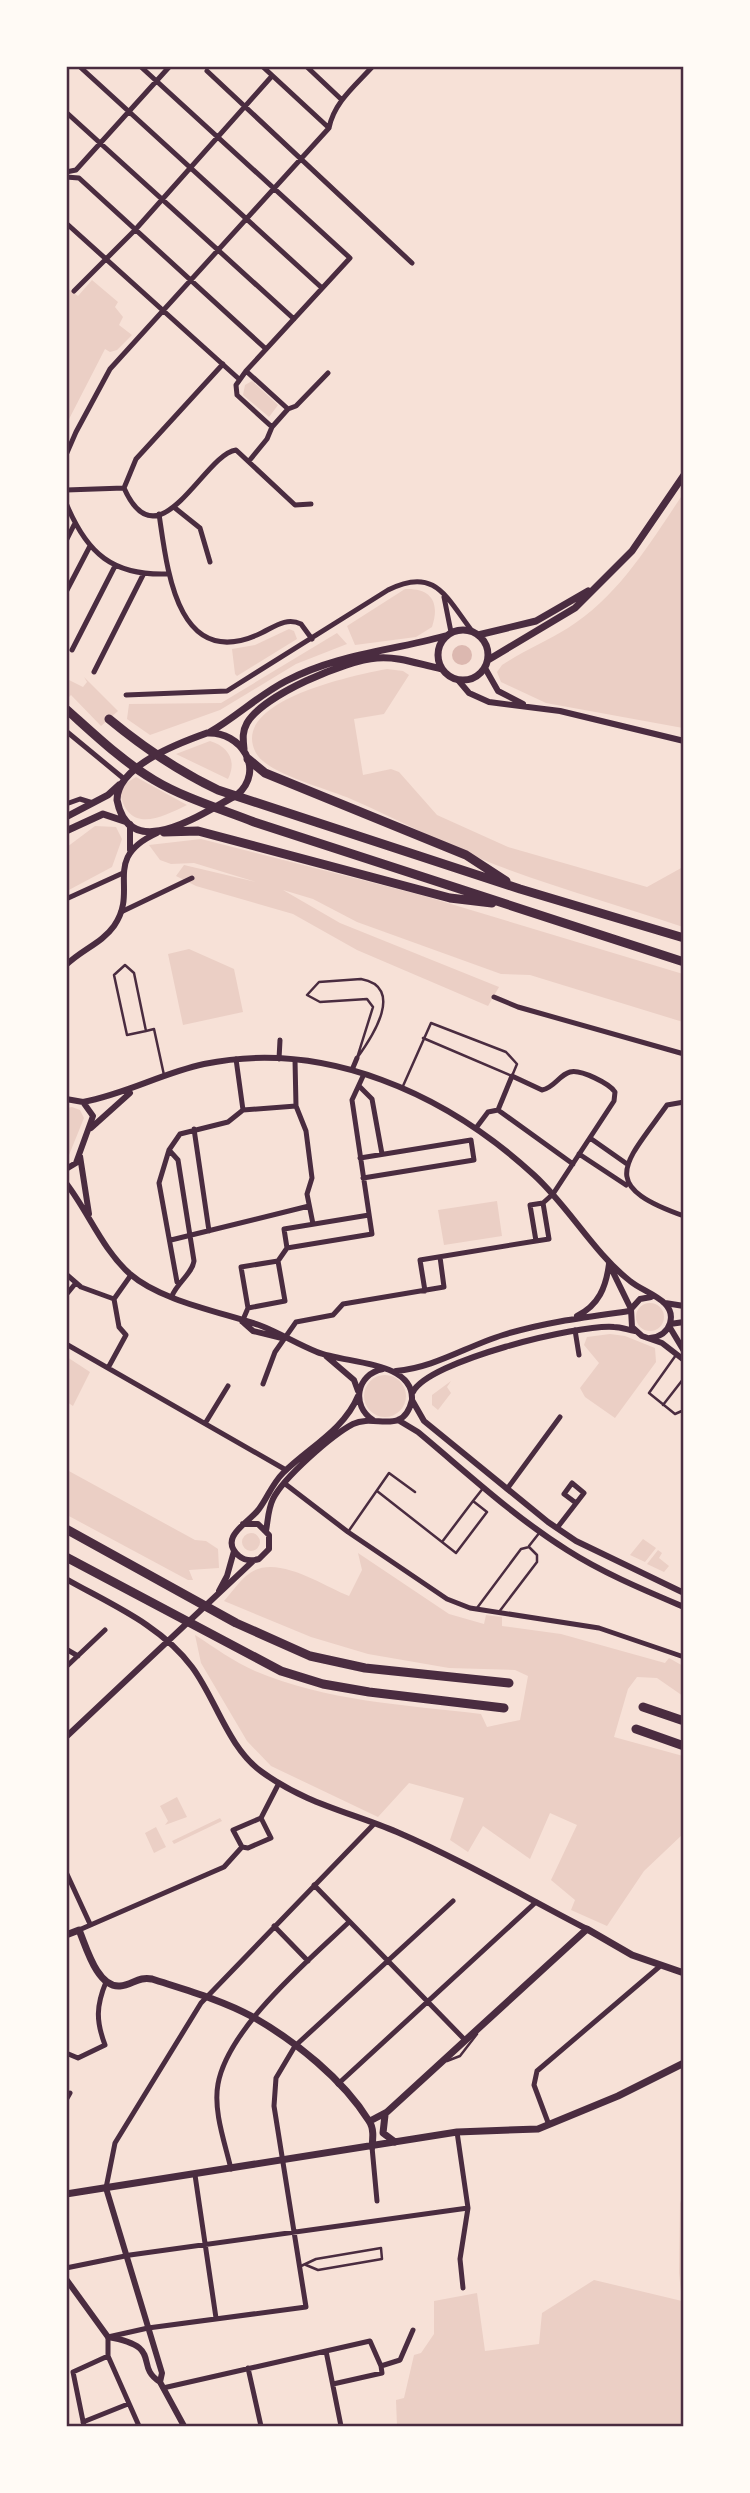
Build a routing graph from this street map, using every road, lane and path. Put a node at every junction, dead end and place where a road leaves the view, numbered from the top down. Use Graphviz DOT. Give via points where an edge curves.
graph roads {
  1 [pos="79,66"];
  2 [pos="140,66"];
  3 [pos="170,66"];
  4 [pos="262,66"];
  5 [pos="306,66"];
  6 [pos="373,66"];
  7 [pos="206,71"];
  8 [pos="272,76"];
  9 [pos="156,82"];
  10 [pos="342,100"];
  11 [pos="245,105"];
  12 [pos="129,112"];
  13 [pos="67,114"];
  14 [pos="329,128"];
  15 [pos="218,136"];
  16 [pos="101,142"];
  17 [pos="301,159"];
  18 [pos="190,168"];
  19 [pos="66,175"];
  20 [pos="274,189"];
  21 [pos="163,199"];
  22 [pos="246,219"];
  23 [pos="66,223"];
  24 [pos="135,230"];
  25 [pos="219,250"];
  26 [pos="108,258"];
  27 [pos="412,263"];
  28 [pos="191,281"];
  29 [pos="322,288"];
  30 [pos="75,291"];
  31 [pos="165,311"];
  32 [pos="294,319"];
  33 [pos="266,349"];
  34 [pos="223,364"];
  35 [pos="246,371"];
  36 [pos="328,373"];
  37 [pos="238,382"];
  38 [pos="288,409"];
  39 [pos="272,426"];
  40 [pos="66,455"];
  41 [pos="249,461"];
  42 [pos="684,475"];
  43 [pos="124,488"];
  44 [pos="66,490"];
  45 [pos="66,503"];
  46 [pos="311,504"];
  47 [pos="175,508"];
  48 [pos="159,514"];
  49 [pos="75,525"];
  50 [pos="66,541"];
  51 [pos="90,546"];
  52 [pos="210,562"];
  53 [pos="115,566"];
  54 [pos="168,574"];
  55 [pos="611,574"];
  56 [pos="143,575"];
  57 [pos="442,590"];
  58 [pos="66,592"];
  59 [pos="475,633"];
  60 [pos="448,634"];
  61 [pos="312,639"];
  62 [pos="72,650"];
  63 [pos="488,660"];
  64 [pos="485,668"];
  65 [pos="442,669"];
  66 [pos="94,672"];
  67 [pos="458,680"];
  68 [pos="126,695"];
  69 [pos="528,707"];
  70 [pos="66,709"];
  71 [pos="109,719"];
  72 [pos="207,733"];
  73 [pos="68,735"];
  74 [pos="684,741"];
  75 [pos="247,755"];
  76 [pos="121,781"];
  77 [pos="93,803"];
  78 [pos="66,804"];
  79 [pos="66,817"];
  80 [pos="129,823"];
  81 [pos="66,831"];
  82 [pos="160,832"];
  83 [pos="130,850"];
  84 [pos="123,873"];
  85 [pos="192,878"];
  86 [pos="520,889"];
  87 [pos="66,899"];
  88 [pos="514,906"];
  89 [pos="121,912"];
  90 [pos="684,938"];
  91 [pos="684,962"];
  92 [pos="66,965"];
  93 [pos="494,997"];
  94 [pos="146,1031"];
  95 [pos="424,1038"];
  96 [pos="280,1040"];
  97 [pos="684,1054"];
  98 [pos="357,1058"];
  99 [pos="236,1059"];
  100 [pos="279,1059"];
  101 [pos="295,1060"];
  102 [pos="352,1070"];
  103 [pos="364,1074"];
  104 [pos="164,1075"];
  105 [pos="512,1076"];
  106 [pos="403,1086"];
  107 [pos="360,1087"];
  108 [pos="134,1090"];
  109 [pos="68,1098"];
  110 [pos="83,1102"];
  111 [pos="684,1102"];
  112 [pos="296,1106"];
  113 [pos="243,1110"];
  114 [pos="498,1110"];
  115 [pos="90,1129"];
  116 [pos="194,1129"];
  117 [pos="477,1129"];
  118 [pos="590,1138"];
  119 [pos="471,1140"];
  120 [pos="169,1150"];
  121 [pos="382,1154"];
  122 [pos="579,1154"];
  123 [pos="80,1155"];
  124 [pos="360,1158"];
  125 [pos="573,1164"];
  126 [pos="627,1164"];
  127 [pos="66,1170"];
  128 [pos="363,1178"];
  129 [pos="66,1183"];
  130 [pos="628,1186"];
  131 [pos="553,1194"];
  132 [pos="543,1203"];
  133 [pos="309,1206"];
  134 [pos="369,1215"];
  135 [pos="684,1216"];
  136 [pos="90,1219"];
  137 [pos="313,1224"];
  138 [pos="209,1231"];
  139 [pos="189,1236"];
  140 [pos="171,1240"];
  141 [pos="536,1241"];
  142 [pos="287,1248"];
  143 [pos="440,1257"];
  144 [pos="278,1261"];
  145 [pos="608,1261"];
  146 [pos="66,1275"];
  147 [pos="131,1275"];
  148 [pos="177,1282"];
  149 [pos="75,1284"];
  150 [pos="425,1290"];
  151 [pos="66,1295"];
  152 [pos="172,1296"];
  153 [pos="653,1297"];
  154 [pos="114,1299"];
  155 [pos="665,1303"];
  156 [pos="684,1306"];
  157 [pos="248,1308"];
  158 [pos="631,1310"];
  159 [pos="570,1319"];
  160 [pos="243,1322"];
  161 [pos="684,1322"];
  162 [pos="669,1325"];
  163 [pos="575,1330"];
  164 [pos="635,1331"];
  165 [pos="650,1338"];
  166 [pos="284,1339"];
  167 [pos="66,1344"];
  168 [pos="684,1351"];
  169 [pos="324,1355"];
  170 [pos="579,1355"];
  171 [pos="676,1355"];
  172 [pos="684,1360"];
  173 [pos="107,1368"];
  174 [pos="386,1369"];
  175 [pos="395,1371"];
  176 [pos="684,1378"];
  177 [pos="263,1384"];
  178 [pos="228,1385"];
  179 [pos="358,1394"];
  180 [pos="412,1397"];
  181 [pos="663,1405"];
  182 [pos="684,1410"];
  183 [pos="560,1417"];
  184 [pos="398,1420"];
  185 [pos="206,1422"];
  186 [pos="378,1422"];
  187 [pos="286,1470"];
  188 [pos="492,1477"];
  189 [pos="284,1483"];
  190 [pos="484,1487"];
  191 [pos="507,1489"];
  192 [pos="377,1491"];
  193 [pos="415,1492"];
  194 [pos="473,1501"];
  195 [pos="576,1503"];
  196 [pos="548,1522"];
  197 [pos="243,1524"];
  198 [pos="557,1528"];
  199 [pos="66,1529"];
  200 [pos="266,1531"];
  201 [pos="348,1532"];
  202 [pos="540,1532"];
  203 [pos="442,1542"];
  204 [pos="529,1547"];
  205 [pos="234,1551"];
  206 [pos="66,1557"];
  207 [pos="255,1560"];
  208 [pos="66,1579"];
  209 [pos="218,1593"];
  210 [pos="684,1593"];
  211 [pos="684,1607"];
  212 [pos="476,1609"];
  213 [pos="499,1612"];
  214 [pos="105,1630"];
  215 [pos="66,1649"];
  216 [pos="78,1656"];
  217 [pos="684,1657"];
  218 [pos="66,1667"];
  219 [pos="509,1683"];
  220 [pos="504,1707"];
  221 [pos="643,1707"];
  222 [pos="684,1721"];
  223 [pos="636,1729"];
  224 [pos="66,1737"];
  225 [pos="684,1746"];
  226 [pos="279,1783"];
  227 [pos="261,1818"];
  228 [pos="374,1824"];
  229 [pos="242,1847"];
  230 [pos="66,1872"];
  231 [pos="314,1885"];
  232 [pos="453,1901"];
  233 [pos="536,1902"];
  234 [pos="349,1922"];
  235 [pos="90,1924"];
  236 [pos="274,1926"];
  237 [pos="79,1930"];
  238 [pos="587,1930"];
  239 [pos="66,1935"];
  240 [pos="307,1961"];
  241 [pos="388,1961"];
  242 [pos="659,1967"];
  243 [pos="684,1973"];
  244 [pos="106,1982"];
  245 [pos="206,1997"];
  246 [pos="428,2001"];
  247 [pos="253,2017"];
  248 [pos="483,2022"];
  249 [pos="464,2039"];
  250 [pos="295,2046"];
  251 [pos="66,2053"];
  252 [pos="684,2063"];
  253 [pos="432,2070"];
  254 [pos="338,2084"];
  255 [pos="70,2093"];
  256 [pos="66,2100"];
  257 [pos="387,2112"];
  258 [pos="370,2121"];
  259 [pos="549,2125"];
  260 [pos="457,2132"];
  261 [pos="398,2143"];
  262 [pos="372,2147"];
  263 [pos="284,2161"];
  264 [pos="231,2169"];
  265 [pos="195,2175"];
  266 [pos="106,2188"];
  267 [pos="66,2194"];
  268 [pos="377,2201"];
  269 [pos="468,2208"];
  270 [pos="296,2233"];
  271 [pos="205,2245"];
  272 [pos="125,2256"];
  273 [pos="303,2265"];
  274 [pos="66,2268"];
  275 [pos="66,2278"];
  276 [pos="463,2288"];
  277 [pos="216,2318"];
  278 [pos="148,2328"];
  279 [pos="413,2330"];
  280 [pos="108,2337"];
  281 [pos="326,2351"];
  282 [pos="108,2356"];
  283 [pos="381,2366"];
  284 [pos="248,2368"];
  285 [pos="333,2384"];
  286 [pos="162,2385"];
  287 [pos="128,2404"];
  288 [pos="84,2424"];
  289 [pos="183,2425"];
  290 [pos="139,2427"];
  291 [pos="261,2427"];
  292 [pos="341,2427"];
  1 -- 12 [label="street"];
  2 -- 9 [label="street"];
  3 -- 9 [label="street"];
  4 -- 8 [label="street"];
  5 -- 10 [label="street"];
  6 -- 10 [label="street"];
  7 -- 11 [label="street"];
  8 -- 11 [label="street"];
  8 -- 14 [label="street"];
  9 -- 12 [label="street"];
  9 -- 15 [label="street"];
  10 -- 14 [label="street"];
  11 -- 15 [label="street"];
  11 -- 17 [label="street"];
  12 -- 16 [label="street"];
  12 -- 18 [label="street"];
  13 -- 16 [label="street"];
  14 -- 17 [label="street"];
  15 -- 18 [label="street"];
  15 -- 20 [label="street"];
  16 -- 19 [label="street"];
  16 -- 21 [label="street"];
  17 -- 20 [label="street"];
  17 -- 27 [label="street"];
  18 -- 21 [label="street"];
  18 -- 22 [label="street"];
  19 -- 24 [label="street" via="79,178"];
  20 -- 22 [label="street"];
  20 -- 29 [label="street" via="350,258"];
  21 -- 24 [label="street"];
  21 -- 25 [label="street"];
  22 -- 25 [label="street"];
  22 -- 29 [label="street"];
  23 -- 26 [label="street"];
  24 -- 26 [label="street"];
  24 -- 28 [label="street"];
  25 -- 28 [label="street"];
  25 -- 32 [label="street"];
  26 -- 30 [label="street"];
  26 -- 31 [label="street"];
  28 -- 31 [label="street"];
  28 -- 33 [label="street"];
  29 -- 32 [label="street"];
  31 -- 34 [label="street"];
  31 -- 40 [label="street" via="110,369"];
  32 -- 33 [label="street"];
  33 -- 35 [label="street"];
  34 -- 37 [label="street"];
  34 -- 43 [label="street" via="136,458"];
  35 -- 37 [label="street"];
  35 -- 38 [label="street"];
  36 -- 38 [label="street"];
  37 -- 39 [label="street" via="237,395"];
  38 -- 39 [label="street"];
  39 -- 41 [label="street"];
  41 -- 46 [label="street" via="295,505"];
  41 -- 47 [label="street" via="236,450 228,451"];
  42 -- 55 [label="main road"];
  43 -- 44 [label="street"];
  43 -- 48 [label="street" via="136,506"];
  45 -- 49 [label="street"];
  47 -- 48 [label="street"];
  47 -- 52 [label="street" via="200,528"];
  48 -- 54 [label="street"];
  49 -- 50 [label="street"];
  49 -- 51 [label="street"];
  51 -- 53 [label="street"];
  51 -- 58 [label="street"];
  53 -- 56 [label="street"];
  53 -- 62 [label="street"];
  54 -- 56 [label="street"];
  54 -- 61 [label="street" via="185,618 202,636 239,641 290,621 301,624"];
  55 -- 59 [label="main road" via="536,621"];
  55 -- 63 [label="main road" via="575,608"];
  56 -- 66 [label="street"];
  57 -- 59 [label="street"];
  57 -- 60 [label="street"];
  57 -- 61 [label="street" via="425,581 402,583"];
  59 -- 60 [label="main road"];
  59 -- 63 [label="main road" via="487,646"];
  60 -- 65 [label="main road" via="437,656"];
  60 -- 72 [label="main road" via="323,665 285,681"];
  61 -- 68 [label="street" via="227,691"];
  63 -- 64 [label="main road"];
  64 -- 67 [label="main road" via="473,678"];
  64 -- 69 [label="street" via="498,691"];
  65 -- 67 [label="main road"];
  65 -- 75 [label="main road" via="377,658 331,671 257,712 244,730"];
  67 -- 69 [label="street" via="469,693 485,700"];
  69 -- 74 [label="street"];
  70 -- 88 [label="highway" via="156,782 254,822"];
  71 -- 86 [label="highway" via="181,772 270,810"];
  72 -- 75 [label="main road" via="231,737"];
  72 -- 76 [label="main road" via="145,762"];
  73 -- 76 [label="street"];
  75 -- 82 [label="main road" via="249,778 240,792"];
  75 -- 86 [label="highway" via="265,773 466,855"];
  76 -- 77 [label="main road"];
  76 -- 80 [label="main road" via="118,806"];
  77 -- 78 [label="street" via="80,799"];
  77 -- 79 [label="main road"];
  80 -- 81 [label="main road" via="103,814"];
  80 -- 82 [label="main road" via="145,833"];
  80 -- 83 [label="street"];
  82 -- 83 [label="street"];
  82 -- 88 [label="highway" via="198,831 450,898"];
  83 -- 84 [label="street"];
  84 -- 87 [label="street"];
  84 -- 89 [label="street"];
  85 -- 89 [label="street"];
  86 -- 90 [label="highway"];
  88 -- 91 [label="highway"];
  89 -- 92 [label="street" via="104,937"];
  93 -- 97 [label="street"];
  94 -- 94 [label="lane" via="134,973 125,965 114,975 127,1035"];
  94 -- 104 [label="lane" via="154,1029"];
  95 -- 105 [label="lane"];
  95 -- 105 [label="lane" via="430,1023 449,1028 514,1058 517,1064"];
  95 -- 106 [label="lane"];
  96 -- 100 [label="street"];
  98 -- 98 [label="lane" via="384,1006 383,991 375,981 361,979 318,982 307,995 320,1002 367,999 373,1007"];
  98 -- 102 [label="street"];
  99 -- 100 [label="street"];
  99 -- 104 [label="street"];
  99 -- 113 [label="street"];
  100 -- 101 [label="street"];
  101 -- 102 [label="street"];
  101 -- 112 [label="street"];
  102 -- 103 [label="street"];
  103 -- 106 [label="street"];
  103 -- 107 [label="street"];
  104 -- 108 [label="street"];
  105 -- 114 [label="street"];
  105 -- 118 [label="street" via="542,1090 571,1072 610,1086 614,1101"];
  106 -- 117 [label="street"];
  107 -- 121 [label="street" via="372,1099"];
  107 -- 124 [label="street" via="352,1100"];
  108 -- 110 [label="street"];
  108 -- 115 [label="street"];
  109 -- 110 [label="street"];
  110 -- 115 [label="street" via="92,1113"];
  111 -- 126 [label="street" via="667,1105"];
  112 -- 113 [label="street"];
  112 -- 133 [label="street" via="306,1131 312,1178"];
  113 -- 116 [label="street" via="228,1122"];
  114 -- 117 [label="street" via="488,1112"];
  114 -- 125 [label="street"];
  115 -- 123 [label="street"];
  116 -- 120 [label="street" via="180,1134"];
  116 -- 138 [label="street"];
  117 -- 119 [label="street"];
  117 -- 131 [label="street"];
  118 -- 122 [label="street"];
  118 -- 126 [label="street"];
  119 -- 121 [label="street"];
  119 -- 128 [label="street" via="474,1160"];
  120 -- 139 [label="street" via="178,1160"];
  120 -- 140 [label="street" via="159,1183"];
  121 -- 124 [label="street"];
  122 -- 125 [label="street"];
  122 -- 130 [label="street"];
  123 -- 127 [label="street"];
  123 -- 136 [label="street"];
  124 -- 128 [label="street"];
  125 -- 131 [label="street"];
  126 -- 130 [label="street"];
  128 -- 134 [label="street"];
  129 -- 136 [label="street"];
  130 -- 135 [label="street"];
  131 -- 132 [label="street"];
  131 -- 145 [label="street"];
  132 -- 141 [label="street" via="549,1239"];
  132 -- 141 [label="street" via="530,1205"];
  133 -- 137 [label="street"];
  133 -- 138 [label="street"];
  134 -- 137 [label="street"];
  134 -- 142 [label="street" via="372,1234"];
  136 -- 147 [label="street" via="106,1248"];
  137 -- 142 [label="street" via="284,1229"];
  138 -- 139 [label="street"];
  139 -- 140 [label="street"];
  139 -- 148 [label="street" via="194,1266"];
  140 -- 148 [label="street"];
  141 -- 143 [label="street"];
  142 -- 144 [label="street"];
  143 -- 150 [label="street" via="444,1287"];
  143 -- 150 [label="street" via="420,1260"];
  144 -- 157 [label="street" via="285,1301"];
  144 -- 157 [label="street" via="241,1267"];
  145 -- 153 [label="street"];
  145 -- 158 [label="street"];
  145 -- 159 [label="street" via="605,1286 596,1302"];
  146 -- 149 [label="street"];
  147 -- 152 [label="street"];
  147 -- 154 [label="street"];
  148 -- 152 [label="street"];
  149 -- 151 [label="street"];
  149 -- 154 [label="street"];
  150 -- 166 [label="street" via="343,1304 333,1315 296,1322"];
  152 -- 160 [label="street"];
  153 -- 155 [label="street"];
  153 -- 158 [label="street" via="640,1299"];
  154 -- 173 [label="street" via="119,1327 126,1335"];
  155 -- 156 [label="street"];
  155 -- 162 [label="street" via="671,1313"];
  157 -- 160 [label="street"];
  158 -- 159 [label="street"];
  158 -- 164 [label="street"];
  159 -- 175 [label="street" via="493,1338 425,1366"];
  160 -- 166 [label="street" via="261,1334"];
  161 -- 162 [label="street"];
  162 -- 165 [label="street" via="662,1335"];
  162 -- 168 [label="street"];
  163 -- 164 [label="street" via="613,1326"];
  163 -- 170 [label="street"];
  163 -- 180 [label="street" via="517,1343 461,1363 419,1383"];
  164 -- 165 [label="street"];
  165 -- 171 [label="street"];
  166 -- 169 [label="street"];
  166 -- 177 [label="street"];
  167 -- 173 [label="street"];
  169 -- 174 [label="street"];
  169 -- 179 [label="street" via="350,1376"];
  171 -- 172 [label="street"];
  171 -- 181 [label="lane" via="650,1391"];
  173 -- 185 [label="street"];
  174 -- 175 [label="street"];
  174 -- 179 [label="street" via="371,1373"];
  175 -- 180 [label="street" via="408,1381"];
  176 -- 181 [label="lane"];
  178 -- 185 [label="street"];
  179 -- 186 [label="street" via="364,1413"];
  179 -- 187 [label="street" via="347,1417"];
  180 -- 184 [label="street" via="408,1412"];
  180 -- 188 [label="street" via="424,1421"];
  181 -- 182 [label="lane" via="677,1415"];
  183 -- 191 [label="street"];
  184 -- 186 [label="street"];
  184 -- 190 [label="street"];
  185 -- 187 [label="street"];
  186 -- 189 [label="street" via="360,1421 349,1427"];
  187 -- 197 [label="street"];
  188 -- 190 [label="street"];
  188 -- 191 [label="street"];
  189 -- 200 [label="street" via="272,1502"];
  189 -- 201 [label="street"];
  190 -- 194 [label="lane"];
  190 -- 202 [label="street"];
  191 -- 196 [label="street"];
  192 -- 193 [label="lane" via="389,1473"];
  192 -- 201 [label="lane"];
  192 -- 203 [label="lane"];
  194 -- 203 [label="lane"];
  194 -- 203 [label="lane" via="488,1512 456,1553"];
  195 -- 198 [label="street"];
  196 -- 198 [label="street"];
  196 -- 202 [label="street"];
  197 -- 200 [label="street" via="258,1524"];
  197 -- 205 [label="street" via="233,1536"];
  198 -- 210 [label="street" via="590,1550"];
  199 -- 219 [label="highway" via="289,1648 340,1663"];
  200 -- 207 [label="street" via="269,1549"];
  201 -- 212 [label="street" via="447,1599"];
  202 -- 204 [label="lane"];
  202 -- 211 [label="street" via="616,1577"];
  204 -- 212 [label="lane" via="521,1549"];
  204 -- 213 [label="lane" via="537,1562"];
  205 -- 207 [label="street" via="245,1560"];
  205 -- 209 [label="street"];
  206 -- 220 [label="highway" via="281,1671 323,1684"];
  207 -- 209 [label="street"];
  208 -- 226 [label="street" via="167,1640 193,1668 243,1753"];
  209 -- 224 [label="street"];
  212 -- 213 [label="street"];
  213 -- 217 [label="street" via="599,1628"];
  214 -- 216 [label="street"];
  215 -- 216 [label="street"];
  216 -- 218 [label="street"];
  221 -- 222 [label="highway"];
  223 -- 225 [label="highway"];
  226 -- 227 [label="street"];
  226 -- 228 [label="street" via="329,1809"];
  227 -- 229 [label="street" via="233,1830"];
  227 -- 229 [label="street" via="271,1838"];
  228 -- 231 [label="street"];
  228 -- 233 [label="street"];
  229 -- 235 [label="street" via="224,1867"];
  230 -- 235 [label="street"];
  231 -- 234 [label="street"];
  231 -- 236 [label="street"];
  232 -- 241 [label="street"];
  233 -- 238 [label="street"];
  233 -- 246 [label="street"];
  234 -- 240 [label="street"];
  234 -- 241 [label="street"];
  235 -- 237 [label="street"];
  236 -- 240 [label="street"];
  236 -- 245 [label="street"];
  237 -- 239 [label="main road"];
  237 -- 244 [label="main road"];
  238 -- 242 [label="main road"];
  238 -- 248 [label="main road"];
  240 -- 247 [label="street"];
  241 -- 246 [label="street"];
  241 -- 250 [label="street"];
  242 -- 243 [label="main road"];
  242 -- 259 [label="street" via="537,2071 534,2085"];
  244 -- 245 [label="main road" via="119,1986 147,1978"];
  244 -- 251 [label="street" via="97,2001 97,2024 106,2045 78,2058"];
  245 -- 247 [label="main road"];
  245 -- 266 [label="street" via="115,2143"];
  246 -- 249 [label="street"];
  246 -- 254 [label="street"];
  247 -- 250 [label="main road"];
  247 -- 264 [label="street" via="218,2083 217,2104"];
  248 -- 249 [label="main road"];
  248 -- 253 [label="lane" via="460,2056"];
  249 -- 253 [label="main road"];
  250 -- 254 [label="main road"];
  250 -- 263 [label="street" via="276,2078 274,2106"];
  252 -- 259 [label="main road"];
  253 -- 257 [label="main road"];
  254 -- 258 [label="main road"];
  255 -- 256 [label="street"];
  257 -- 258 [label="main road"];
  257 -- 261 [label="main road" via="383,2133"];
  258 -- 262 [label="main road"];
  259 -- 260 [label="main road"];
  260 -- 261 [label="main road"];
  260 -- 269 [label="street"];
  261 -- 262 [label="main road"];
  262 -- 263 [label="main road"];
  262 -- 268 [label="street"];
  263 -- 264 [label="main road"];
  263 -- 270 [label="street"];
  264 -- 265 [label="main road"];
  265 -- 266 [label="main road"];
  265 -- 271 [label="street"];
  266 -- 267 [label="main road"];
  266 -- 272 [label="street"];
  269 -- 270 [label="street"];
  269 -- 276 [label="street" via="460,2259"];
  270 -- 271 [label="street"];
  270 -- 273 [label="street"];
  271 -- 272 [label="street"];
  271 -- 277 [label="street"];
  272 -- 274 [label="street"];
  272 -- 278 [label="street"];
  273 -- 273 [label="lane" via="318,2270 382,2259 381,2248"];
  273 -- 277 [label="street" via="306,2307"];
  275 -- 280 [label="street"];
  277 -- 278 [label="street"];
  278 -- 280 [label="street"];
  278 -- 286 [label="street"];
  279 -- 283 [label="street" via="400,2360"];
  280 -- 282 [label="street"];
  280 -- 286 [label="street" via="144,2350 153,2378"];
  281 -- 283 [label="street" via="370,2342"];
  281 -- 284 [label="street"];
  281 -- 285 [label="street"];
  282 -- 287 [label="street"];
  282 -- 288 [label="street" via="73,2372"];
  283 -- 285 [label="street" via="382,2372"];
  284 -- 286 [label="street"];
  284 -- 291 [label="street"];
  285 -- 292 [label="street"];
  286 -- 289 [label="street"];
  287 -- 288 [label="street"];
  287 -- 290 [label="street"];
}
